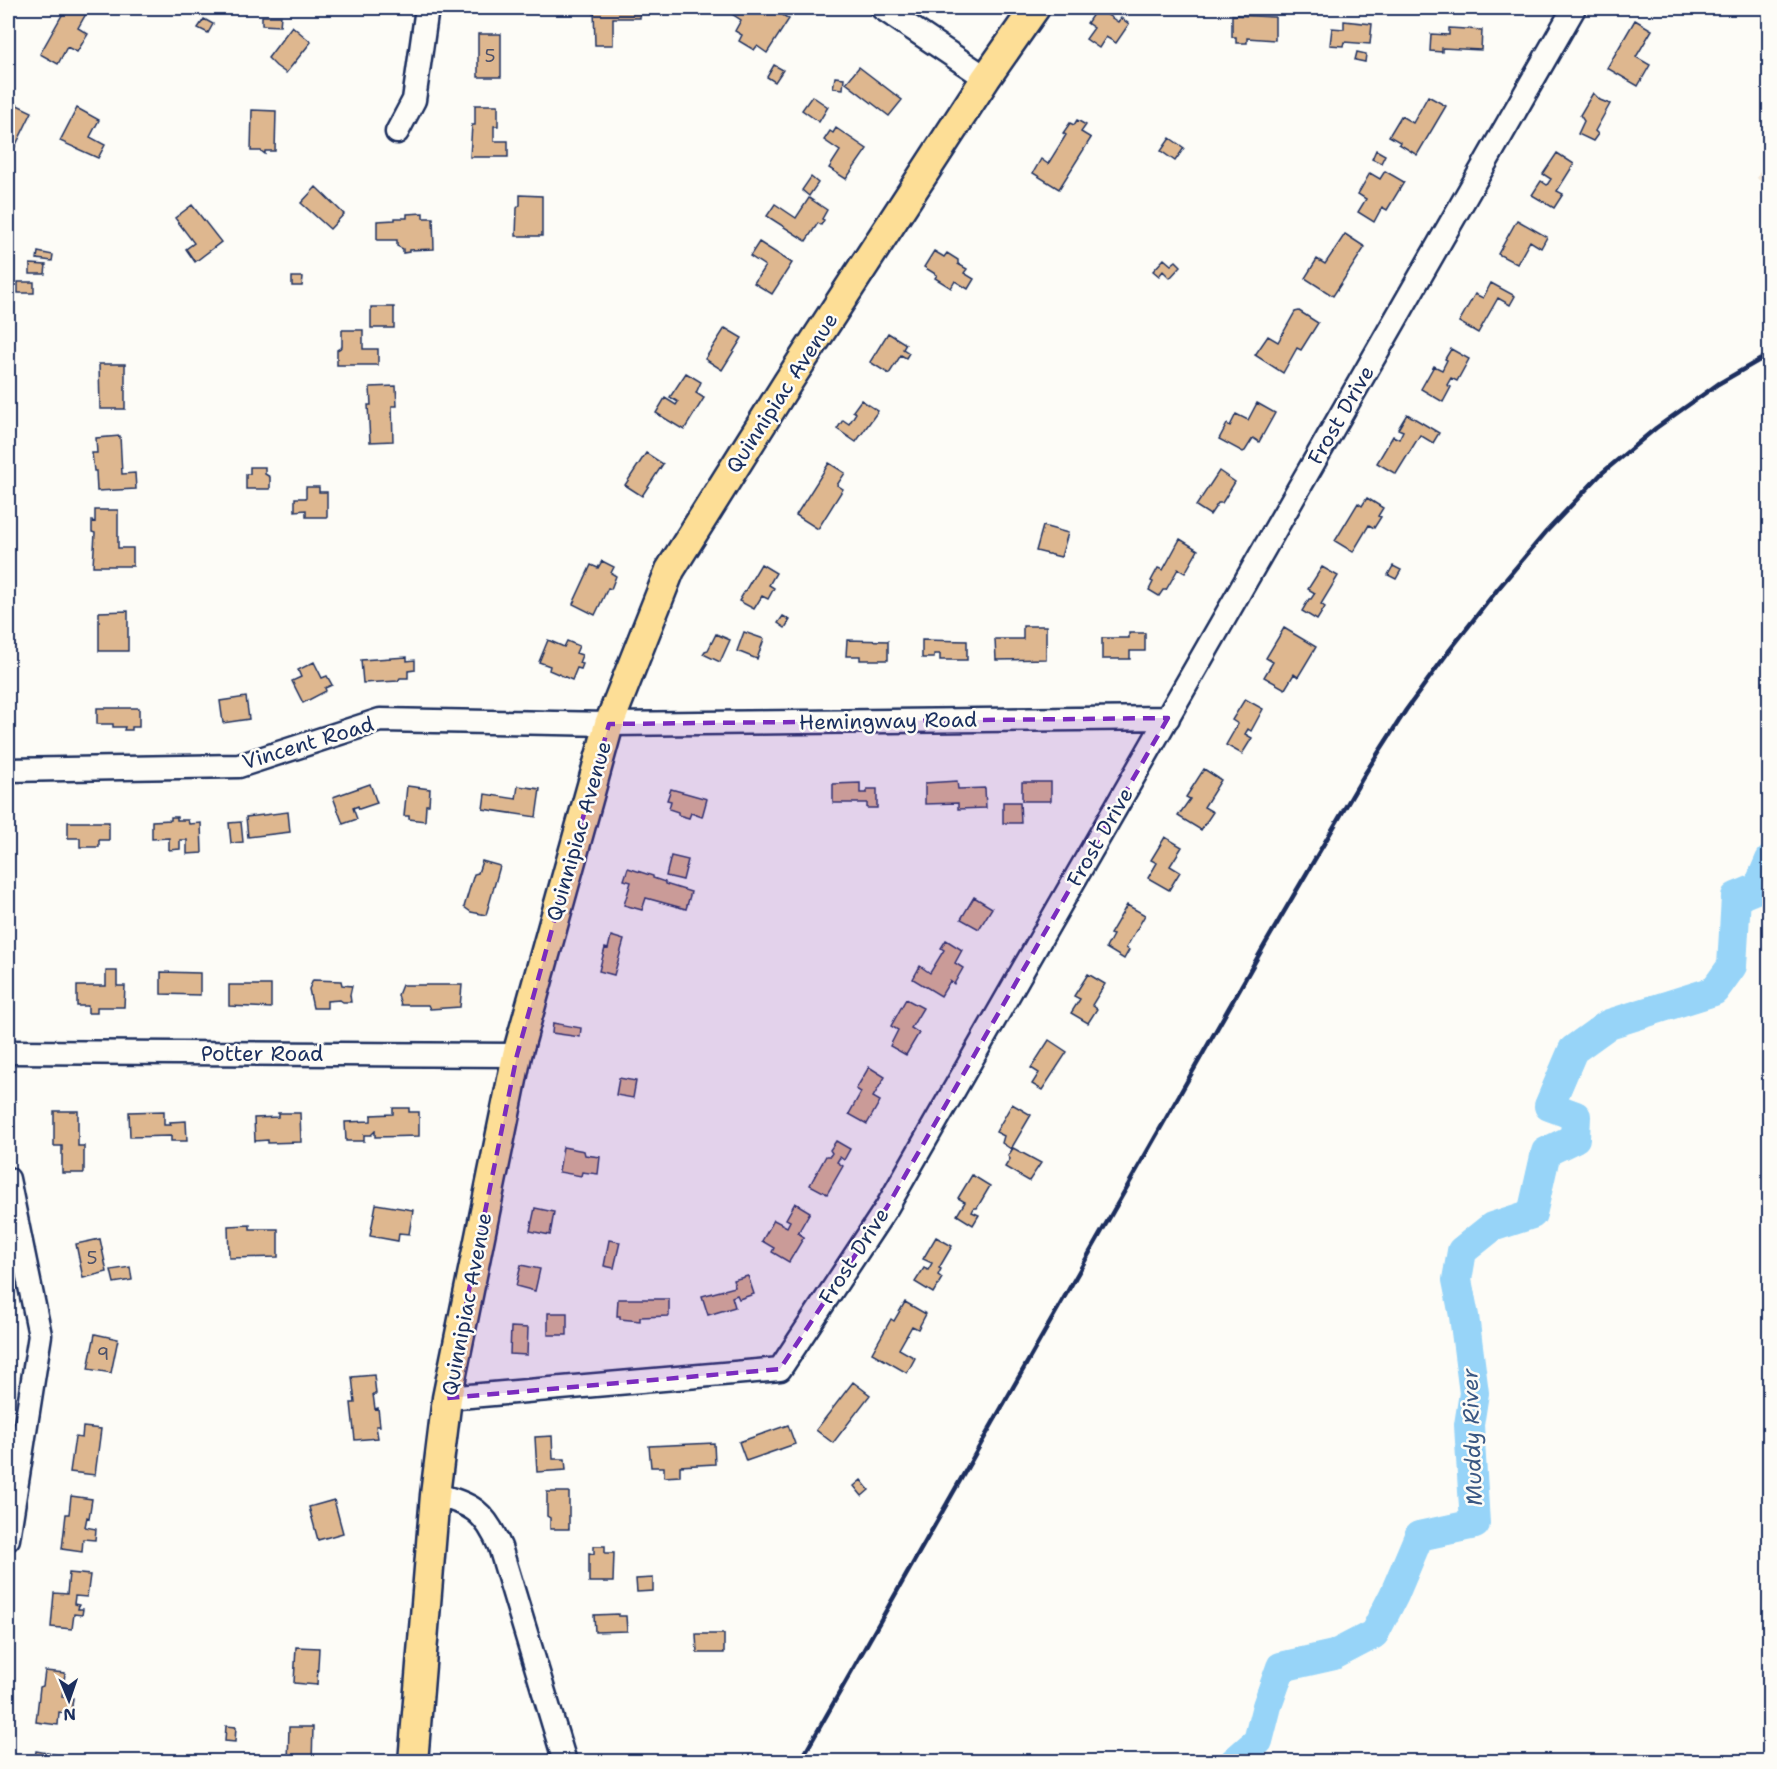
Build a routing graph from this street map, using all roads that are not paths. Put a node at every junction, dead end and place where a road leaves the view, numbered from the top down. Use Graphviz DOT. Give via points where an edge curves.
graph roads {
  1 [pos="427,8"];
  2 [pos="882,8"];
  3 [pos="1035,8"];
  4 [pos="1574,8"];
  5 [pos="986,78"];
  6 [pos="397,132"];
  7 [pos="1168,718"];
  8 [pos="609,724"];
  9 [pos="8,770"];
  10 [pos="8,1052"];
  11 [pos="517,1055"];
  12 [pos="8,1179"];
  13 [pos="447,1398"];
  14 [pos="435,1495"];
  15 [pos="8,1539"];
  16 [pos="413,1761"];
  17 [pos="565,1761"];
  1 -- 6 [label="street" via="414,100"];
  2 -- 5 [label="street"];
  3 -- 5 [label="main road, Quinnipiac Avenue"];
  4 -- 7 [label="street, Frost Drive"];
  5 -- 8 [label="main road, Quinnipiac Avenue" via="670,570"];
  7 -- 8 [label="street, Hemingway Road"];
  7 -- 13 [label="street, Frost Drive" via="887,1207 780,1369"];
  8 -- 9 [label="street, Vincent Road" via="380,720 239,766"];
  8 -- 11 [label="main road, Quinnipiac Avenue"];
  10 -- 11 [label="street, Potter Road"];
  11 -- 13 [label="main road, Quinnipiac Avenue"];
  12 -- 15 [label="street" via="40,1335"];
  13 -- 14 [label="main road, Quinnipiac Avenue"];
  14 -- 16 [label="main road, Quinnipiac Avenue"];
  14 -- 17 [label="street" via="471,1506 493,1532"];
}
